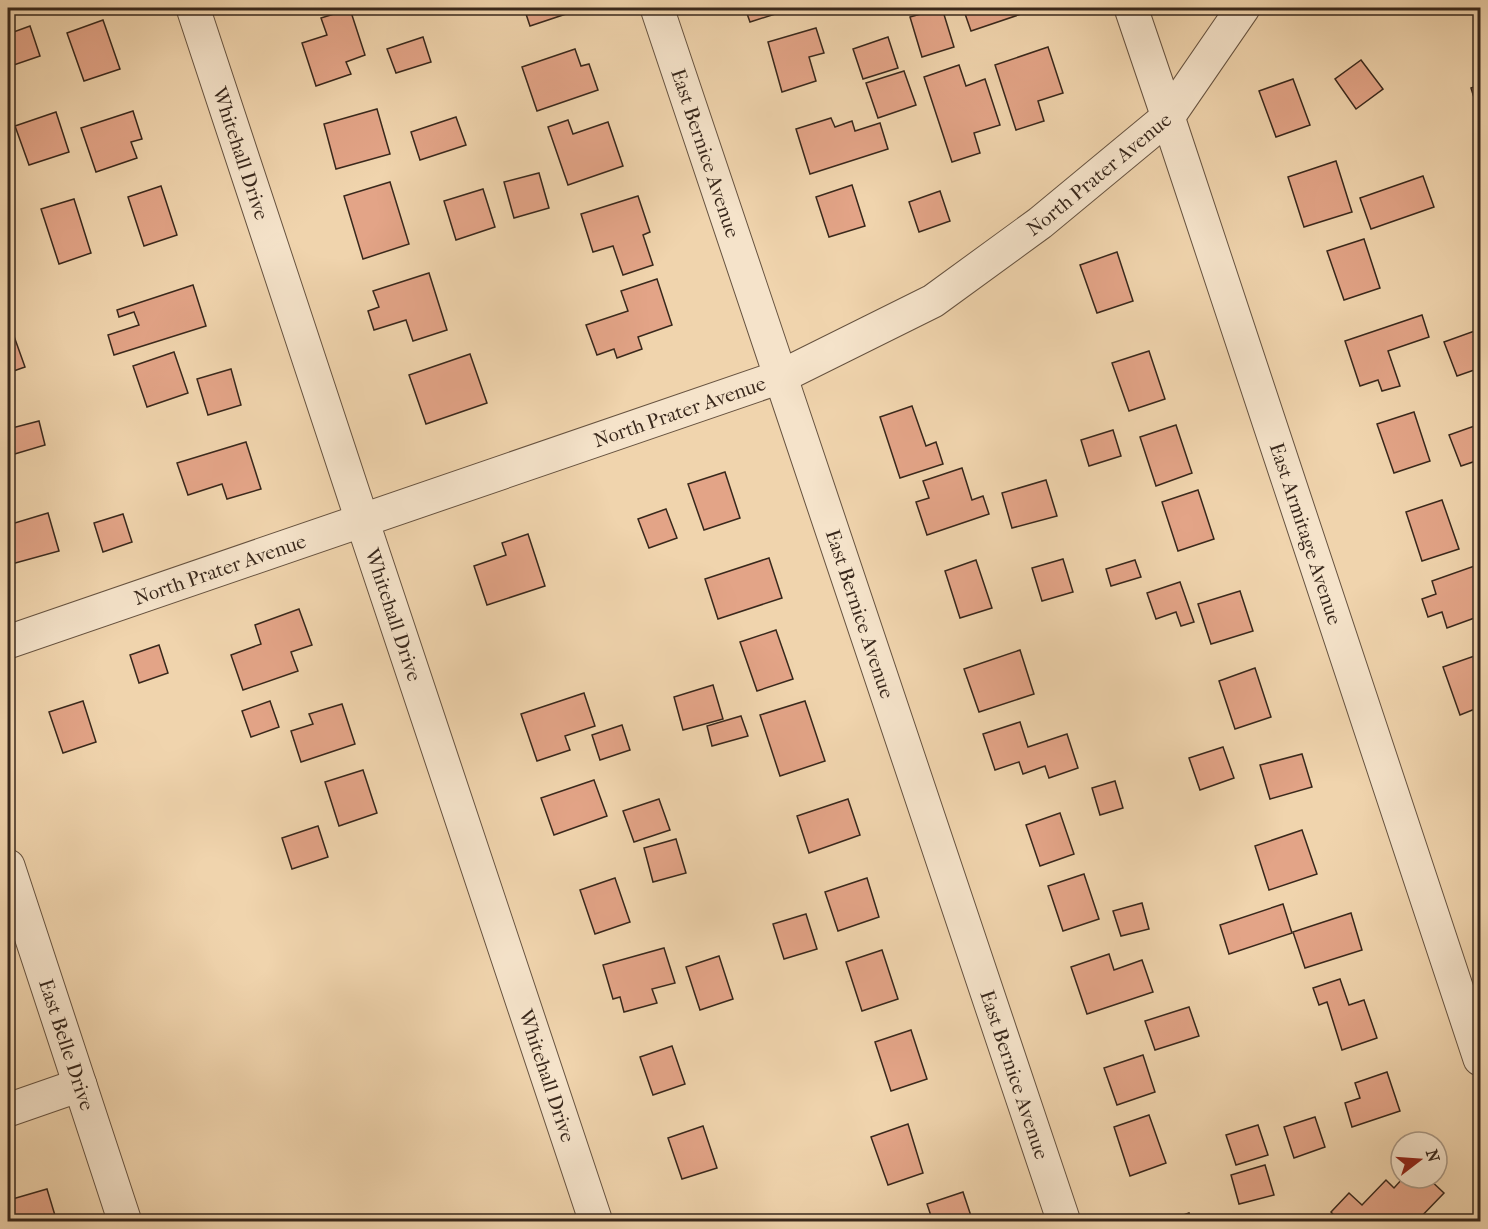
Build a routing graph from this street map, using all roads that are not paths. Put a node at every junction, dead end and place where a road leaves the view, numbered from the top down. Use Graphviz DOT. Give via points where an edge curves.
graph roads {
  1 [pos="193,8"];
  2 [pos="657,8"];
  3 [pos="1131,8"];
  4 [pos="1243,8"];
  5 [pos="1168,117"];
  6 [pos="780,377"];
  7 [pos="362,520"];
  8 [pos="8,642"];
  9 [pos="8,866"];
  10 [pos="1480,1059"];
  11 [pos="80,1085"];
  12 [pos="8,1110"];
  13 [pos="124,1221"];
  14 [pos="596,1221"];
  15 [pos="1064,1221"];
  1 -- 7 [label="street, Whitehall Drive"];
  2 -- 6 [label="street, East Bernice Avenue"];
  3 -- 5 [label="street, East Armitage Avenue"];
  4 -- 5 [label="street, North Prater Avenue"];
  5 -- 6 [label="street, North Prater Avenue" via="1040,223 933,300"];
  5 -- 10 [label="street, East Armitage Avenue"];
  6 -- 7 [label="street, North Prater Avenue"];
  6 -- 15 [label="street, East Bernice Avenue"];
  7 -- 8 [label="street, North Prater Avenue"];
  7 -- 14 [label="street, Whitehall Drive"];
  9 -- 11 [label="street, East Belle Drive"];
  11 -- 12 [label="street"];
  11 -- 13 [label="street, East Belle Drive"];
}
